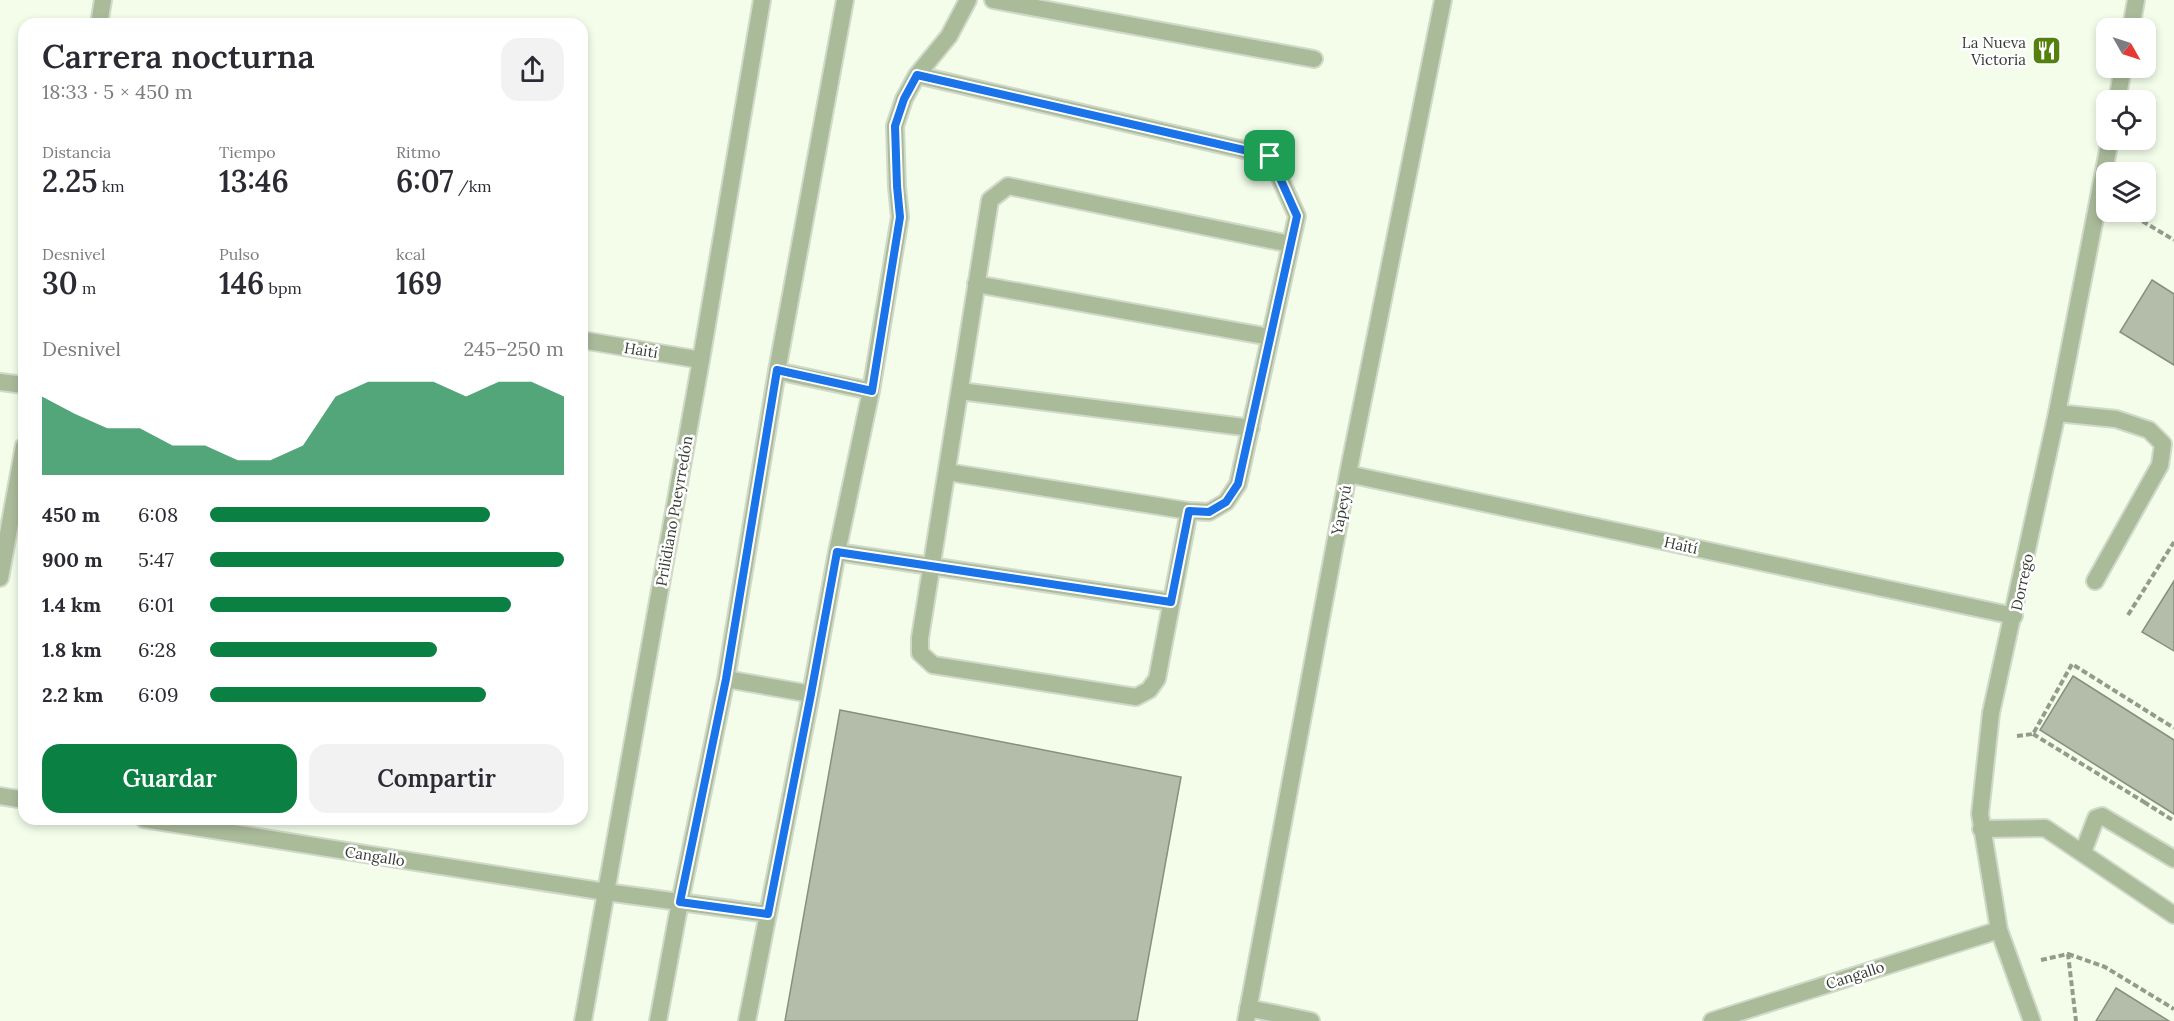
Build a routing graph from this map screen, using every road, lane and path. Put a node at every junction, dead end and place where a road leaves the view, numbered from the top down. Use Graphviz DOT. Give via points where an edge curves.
graph roads {
  1 [pos="103,0"];
  2 [pos="762,0"];
  3 [pos="845,0"];
  4 [pos="968,0"];
  5 [pos="993,0"];
  6 [pos="1443,0"];
  7 [pos="2136,0"];
  8 [pos="100,18"];
  9 [pos="2133,18"];
  10 [pos="1314,59"];
  11 [pos="917,75"];
  12 [pos="2108,150"];
  13 [pos="2144,222"];
  14 [pos="2174,240"];
  15 [pos="1290,244"];
  16 [pos="976,284"];
  17 [pos="1270,337"];
  18 [pos="588,341"];
  19 [pos="701,360"];
  20 [pos="777,370"];
  21 [pos="0,382"];
  22 [pos="18,385"];
  23 [pos="960,390"];
  24 [pos="872,391"];
  25 [pos="2057,413"];
  26 [pos="1251,428"];
  27 [pos="947,472"];
  28 [pos="1348,474"];
  29 [pos="18,479"];
  30 [pos="1189,511"];
  31 [pos="2174,542"];
  32 [pos="837,552"];
  33 [pos="932,565"];
  34 [pos="0,578"];
  35 [pos="2095,581"];
  36 [pos="1171,602"];
  37 [pos="2128,615"];
  38 [pos="2014,616"];
  39 [pos="726,679"];
  40 [pos="811,694"];
  41 [pos="2174,728"];
  42 [pos="2032,734"];
  43 [pos="2008,737"];
  44 [pos="0,796"];
  45 [pos="18,799"];
  46 [pos="2144,802"];
  47 [pos="182,825"];
  48 [pos="1981,829"];
  49 [pos="2083,852"];
  50 [pos="2174,859"];
  51 [pos="606,892"];
  52 [pos="680,902"];
  53 [pos="768,914"];
  54 [pos="2174,915"];
  55 [pos="1999,930"];
  56 [pos="2068,954"];
  57 [pos="2012,967"];
  58 [pos="2174,1009"];
  59 [pos="1247,1014"];
  60 [pos="583,1021"];
  61 [pos="658,1021"];
  62 [pos="747,1021"];
  63 [pos="1311,1021"];
  64 [pos="1712,1021"];
  65 [pos="2032,1021"];
  66 [pos="2076,1021"];
  1 -- 8 [label="street"];
  2 -- 19 [label="street, Prilidiano Pueyrredón"];
  3 -- 20 [label="street"];
  4 -- 11 [label="street" via="949,36"];
  5 -- 10 [label="street"];
  6 -- 28 [label="street, Yapeyú"];
  7 -- 9 [label="street"];
  11 -- 15 [label="street" via="1270,156 1297,216"];
  11 -- 24 [label="street" via="895,126 900,217"];
  12 -- 25 [label="street, Dorrego"];
  13 -- 14 [label="path"];
  15 -- 16 [label="street" via="1008,186 990,200"];
  15 -- 17 [label="street"];
  16 -- 17 [label="street"];
  16 -- 23 [label="street"];
  17 -- 26 [label="street"];
  18 -- 19 [label="street, Haití"];
  19 -- 51 [label="street, Prilidiano Pueyrredón"];
  20 -- 24 [label="street"];
  20 -- 39 [label="street"];
  21 -- 22 [label="street"];
  23 -- 26 [label="street"];
  23 -- 27 [label="street"];
  24 -- 32 [label="street"];
  25 -- 35 [label="street" via="2116,419 2149,430 2163,444 2160,465"];
  25 -- 38 [label="street, Dorrego"];
  26 -- 30 [label="street" via="1238,484 1226,502 1209,512"];
  27 -- 30 [label="street"];
  27 -- 33 [label="street"];
  28 -- 38 [label="street, Haití"];
  28 -- 59 [label="street, Yapeyú"];
  29 -- 34 [label="street"];
  30 -- 36 [label="street"];
  31 -- 37 [label="path"];
  32 -- 33 [label="street"];
  32 -- 40 [label="street"];
  33 -- 36 [label="street"];
  33 -- 36 [label="street" via="920,653 933,665 1136,697 1149,690 1157,679"];
  38 -- 48 [label="street, Dorrego" via="1992,714"];
  39 -- 40 [label="street"];
  39 -- 52 [label="street"];
  40 -- 53 [label="street"];
  41 -- 42 [label="path" via="2072,664"];
  42 -- 43 [label="path"];
  42 -- 46 [label="path"];
  44 -- 45 [label="street"];
  47 -- 51 [label="street, Cangallo"];
  48 -- 49 [label="street" via="2045,828"];
  48 -- 55 [label="street, Dorrego"];
  49 -- 50 [label="street" via="2096,818 2102,816"];
  49 -- 54 [label="street"];
  51 -- 52 [label="street, Cangallo"];
  51 -- 60 [label="street, Prilidiano Pueyrredón"];
  52 -- 53 [label="street, Cangallo"];
  52 -- 61 [label="street"];
  53 -- 62 [label="street"];
  55 -- 57 [label="street, Dorrego"];
  55 -- 64 [label="street, Cangallo"];
  56 -- 57 [label="path"];
  56 -- 58 [label="path" via="2105,967"];
  56 -- 66 [label="path"];
  57 -- 65 [label="street, Dorrego"];
  59 -- 63 [label="street"];
}
